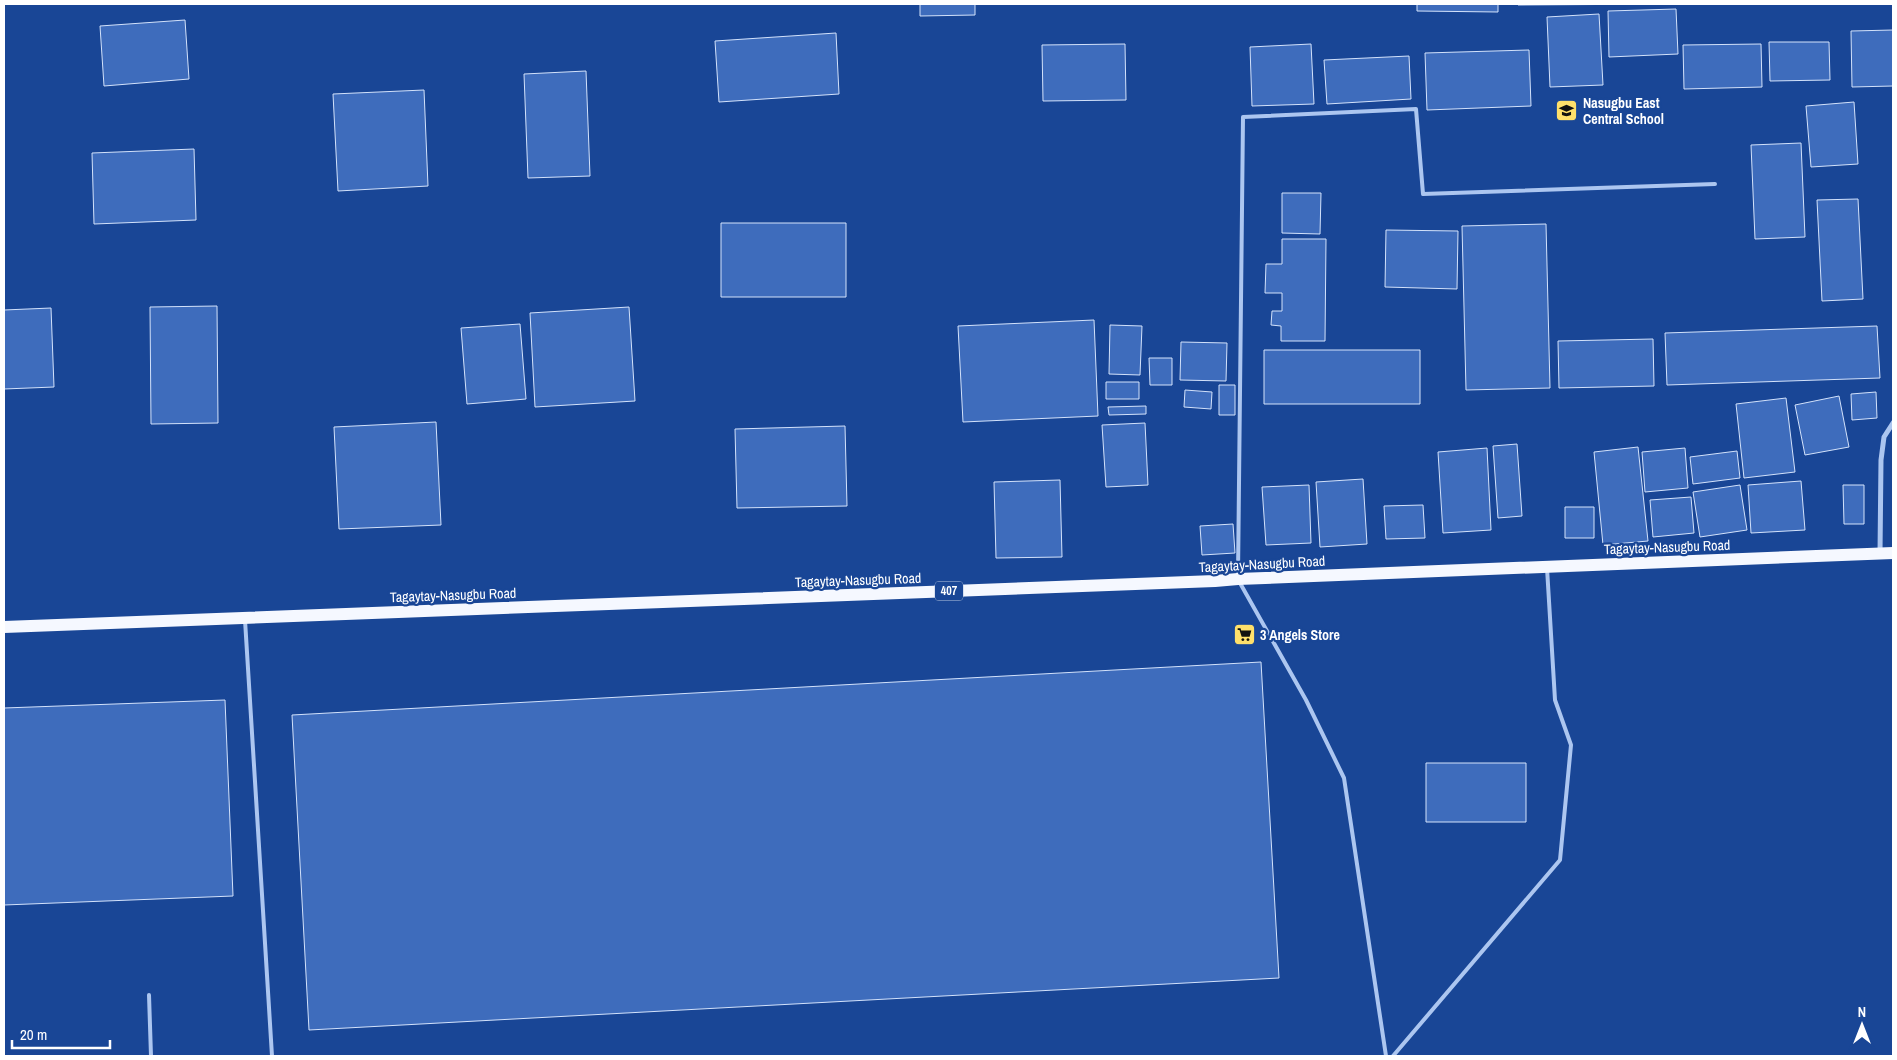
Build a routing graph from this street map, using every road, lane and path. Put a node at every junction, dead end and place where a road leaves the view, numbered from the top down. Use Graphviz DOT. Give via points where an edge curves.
graph roads {
  1 [pos="1715,184"];
  2 [pos="1893,423"];
  3 [pos="1893,553"];
  4 [pos="1880,554"];
  5 [pos="1547,566"];
  6 [pos="1238,579"];
  7 [pos="245,618"];
  8 [pos="4,627"];
  9 [pos="149,995"];
  10 [pos="151,1056"];
  11 [pos="272,1056"];
  12 [pos="1386,1056"];
  13 [pos="1393,1056"];
  1 -- 6 [label="lane" via="1423,194 1416,109 1243,117"];
  2 -- 4 [label="street" via="1884,437 1881,460"];
  3 -- 4 [label="main road, Tagaytay-Nasugbu Road / 407"];
  4 -- 5 [label="main road, Tagaytay-Nasugbu Road / 407"];
  5 -- 6 [label="main road, Tagaytay-Nasugbu Road / 407"];
  5 -- 13 [label="lane" via="1555,700 1571,745 1560,860"];
  6 -- 7 [label="main road, Tagaytay-Nasugbu Road / 407"];
  6 -- 12 [label="lane" via="1306,700 1344,778"];
  7 -- 8 [label="main road, Tagaytay-Nasugbu Road / 407"];
  7 -- 11 [label="lane"];
  9 -- 10 [label="lane"];
}
